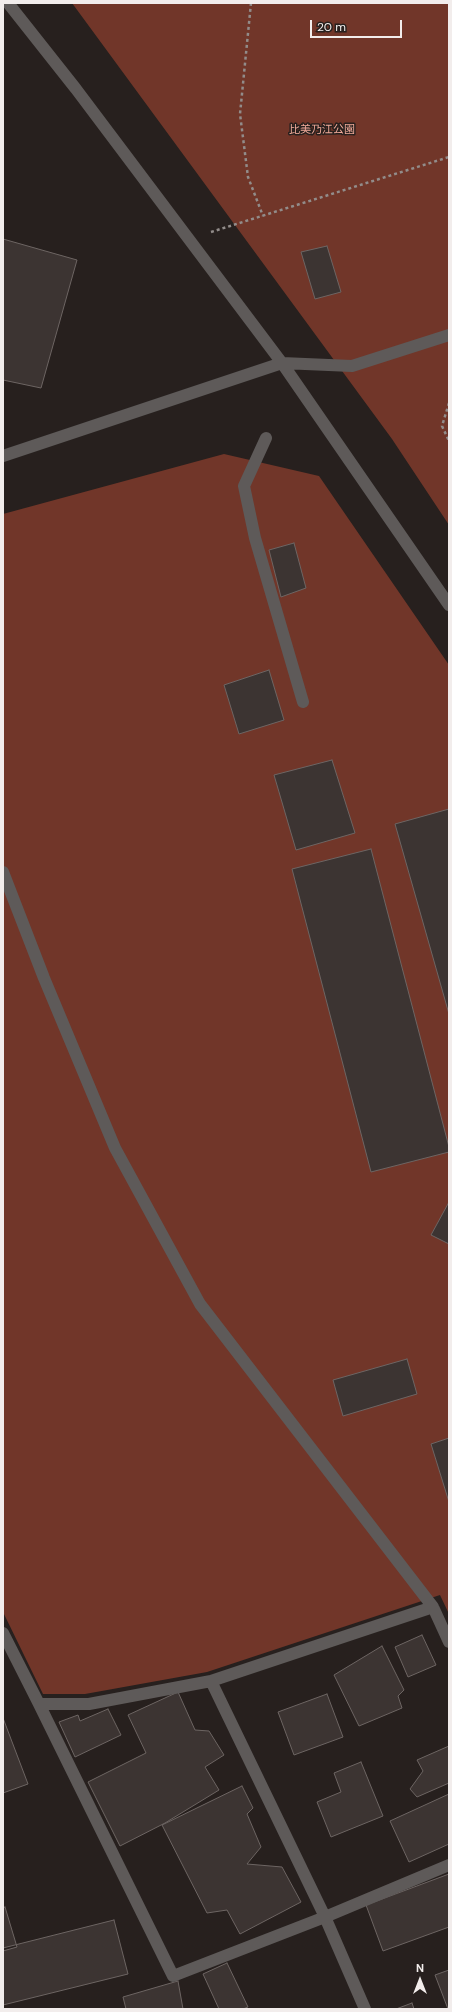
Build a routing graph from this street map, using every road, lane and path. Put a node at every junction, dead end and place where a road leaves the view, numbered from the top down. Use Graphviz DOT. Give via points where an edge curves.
graph roads {
  1 [pos="8,3"];
  2 [pos="251,3"];
  3 [pos="449,157"];
  4 [pos="262,216"];
  5 [pos="189,239"];
  6 [pos="449,335"];
  7 [pos="282,363"];
  8 [pos="449,403"];
  9 [pos="266,438"];
  10 [pos="449,441"];
  11 [pos="3,456"];
  12 [pos="449,606"];
  13 [pos="303,702"];
  14 [pos="3,872"];
  15 [pos="433,1606"];
  16 [pos="3,1633"];
  17 [pos="449,1642"];
  18 [pos="211,1681"];
  19 [pos="39,1704"];
  20 [pos="449,1865"];
  21 [pos="325,1917"];
  22 [pos="365,2009"];
  1 -- 5 [label="street" via="76,88"];
  2 -- 4 [label="path" via="240,114 248,176"];
  3 -- 4 [label="path"];
  4 -- 5 [label="path"];
  5 -- 7 [label="street"];
  6 -- 7 [label="street" via="352,366"];
  7 -- 11 [label="street"];
  7 -- 12 [label="street"];
  8 -- 10 [label="path" via="442,426"];
  9 -- 13 [label="street" via="244,486 255,538"];
  14 -- 15 [label="street" via="115,1148 200,1304"];
  15 -- 17 [label="street"];
  15 -- 18 [label="street"];
  16 -- 19 [label="street"];
  18 -- 19 [label="street" via="89,1704"];
  18 -- 21 [label="street"];
  19 -- 21 [label="street" via="173,1976"];
  20 -- 21 [label="street"];
  21 -- 22 [label="street"];
}
